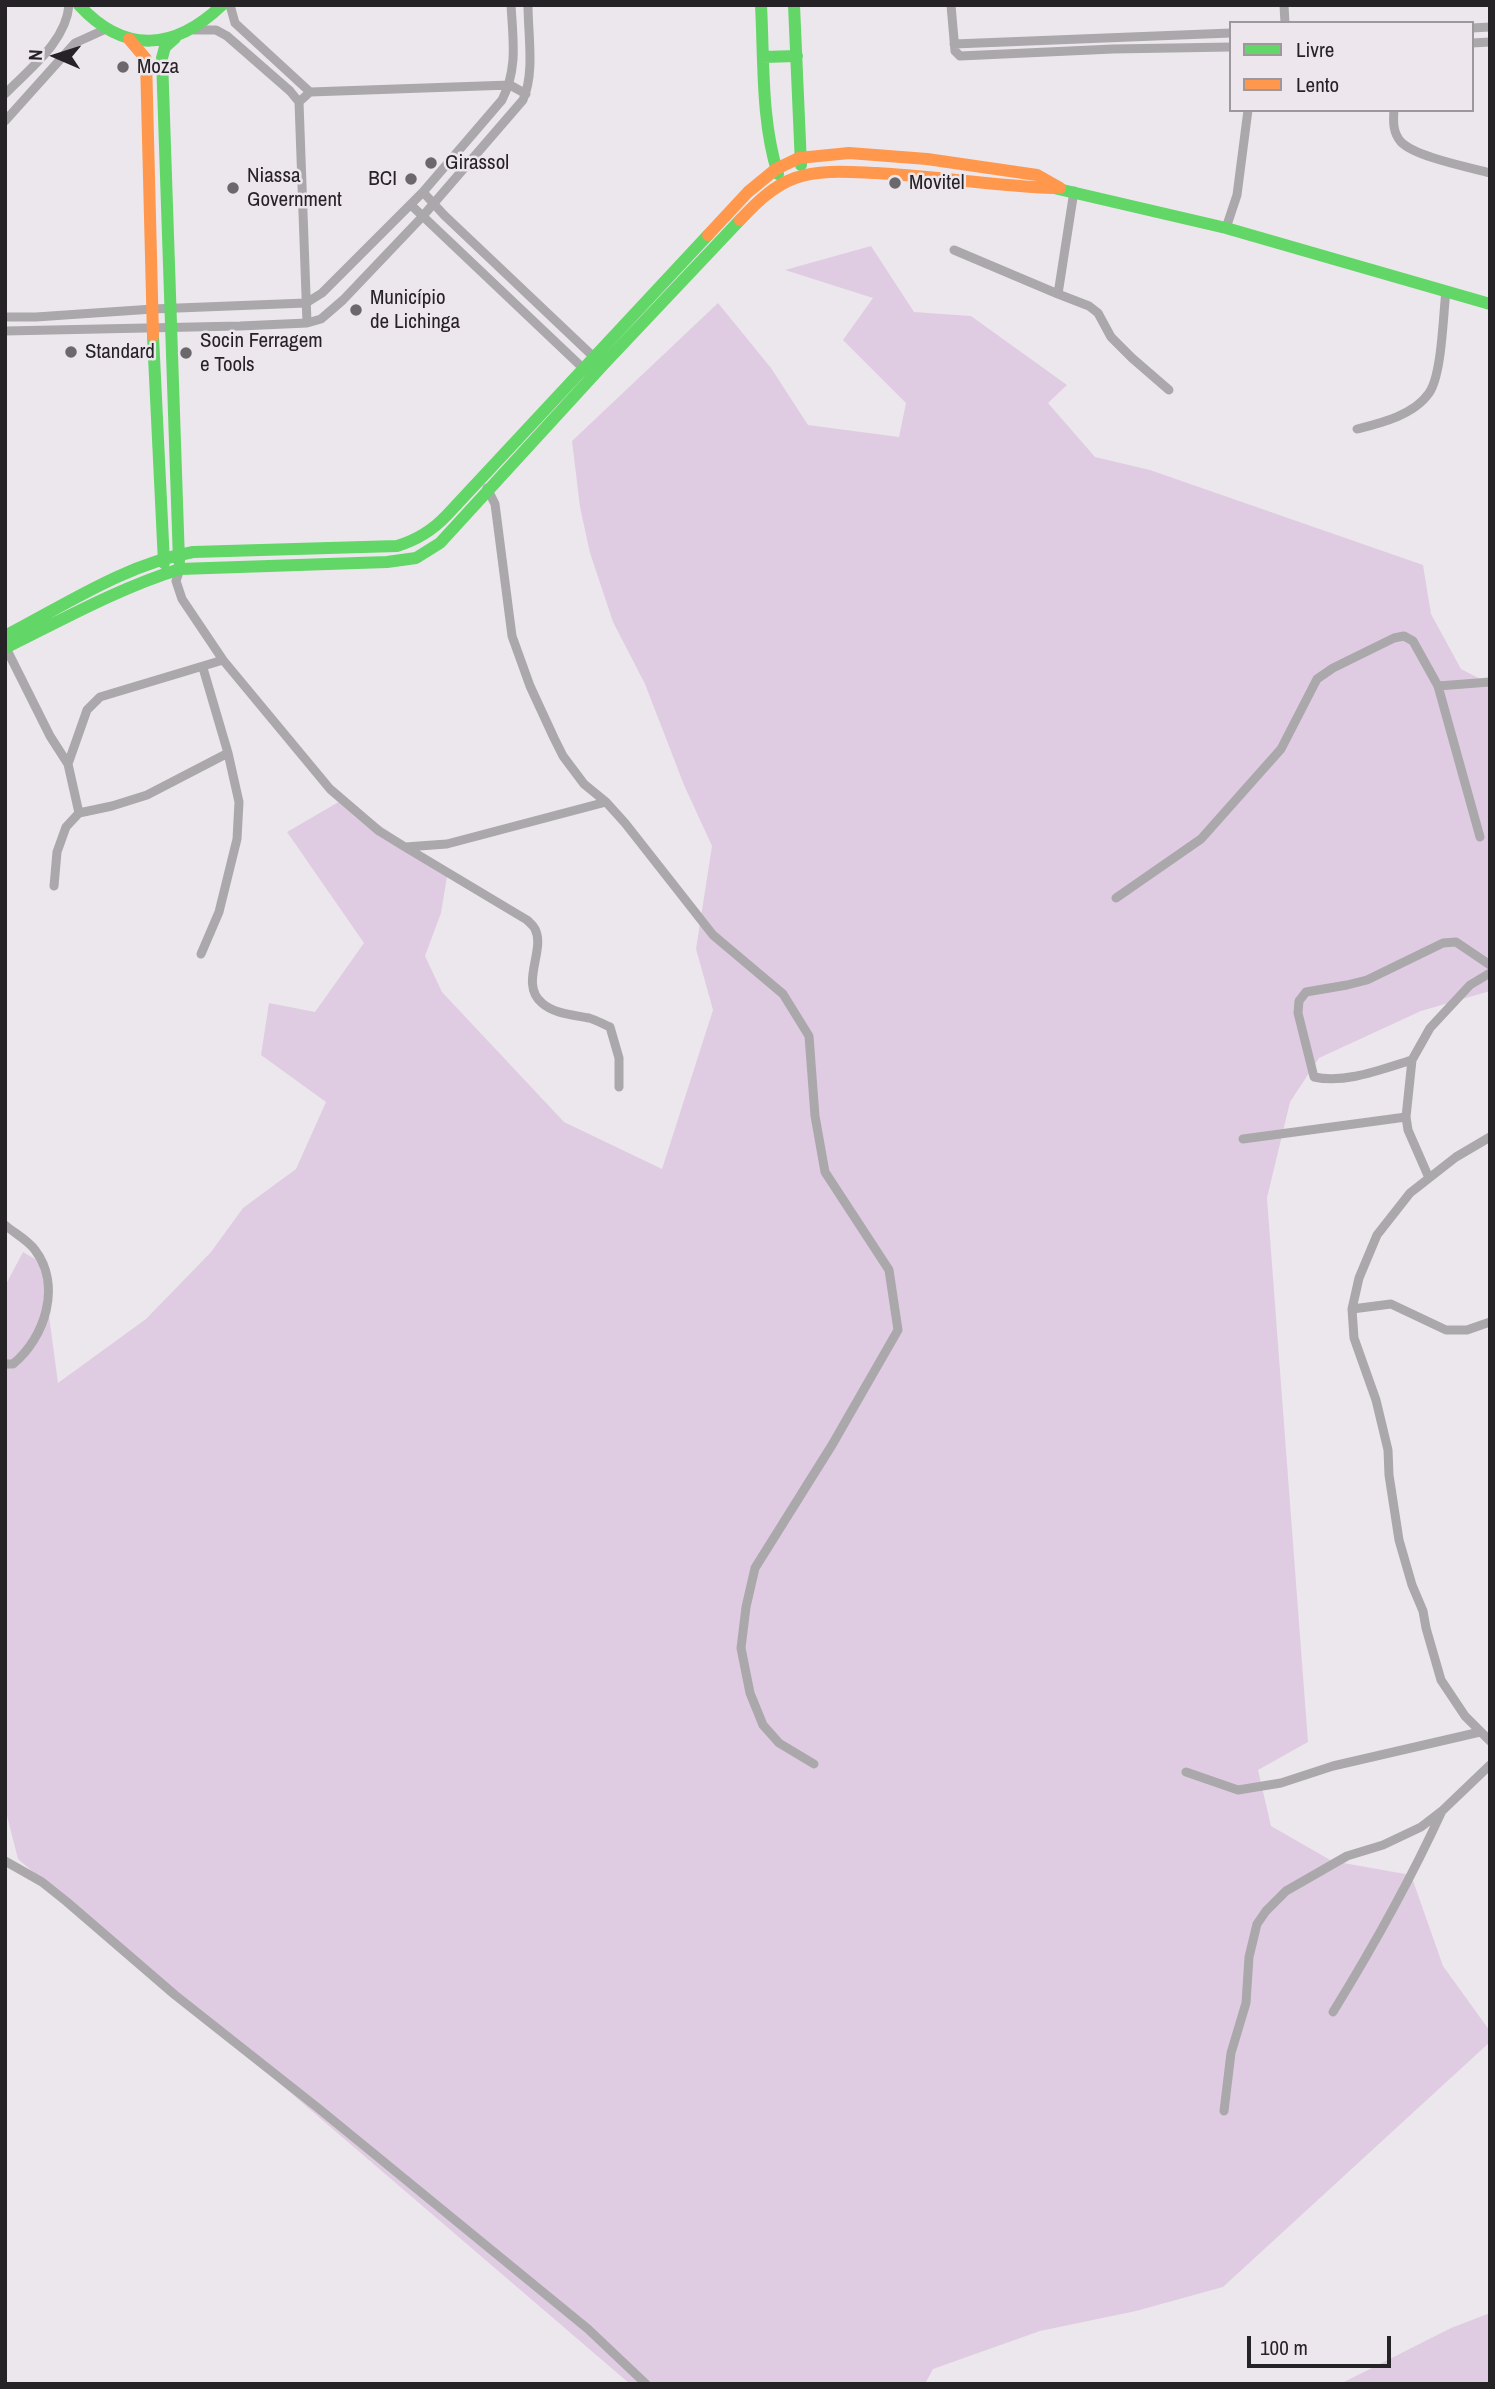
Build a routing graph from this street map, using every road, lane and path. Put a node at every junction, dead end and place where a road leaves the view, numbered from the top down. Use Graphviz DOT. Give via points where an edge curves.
graph roads {
  1 [pos="69,5"];
  2 [pos="79,5"];
  3 [pos="222,5"];
  4 [pos="229,5"];
  5 [pos="511,5"];
  6 [pos="528,5"];
  7 [pos="761,5"];
  8 [pos="794,5"];
  9 [pos="951,5"];
  10 [pos="106,29"];
  11 [pos="194,30"];
  12 [pos="1229,33"];
  13 [pos="175,38"];
  14 [pos="129,39"];
  15 [pos="254,41"];
  16 [pos="954,44"];
  17 [pos="1229,47"];
  18 [pos="245,53"];
  19 [pos="797,56"];
  20 [pos="763,57"];
  21 [pos="510,85"];
  22 [pos="163,92"];
  23 [pos="310,92"];
  24 [pos="5,94"];
  25 [pos="147,94"];
  26 [pos="526,94"];
  27 [pos="299,102"];
  28 [pos="1248,112"];
  29 [pos="1394,112"];
  30 [pos="5,121"];
  31 [pos="891,157"];
  32 [pos="799,158"];
  33 [pos="956,163"];
  34 [pos="776,169"];
  35 [pos="148,170"];
  36 [pos="166,170"];
  37 [pos="890,173"];
  38 [pos="1490,173"];
  39 [pos="803,176"];
  40 [pos="954,180"];
  41 [pos="781,184"];
  42 [pos="1060,188"];
  43 [pos="1074,191"];
  44 [pos="424,192"];
  45 [pos="434,203"];
  46 [pos="411,205"];
  47 [pos="422,218"];
  48 [pos="167,223"];
  49 [pos="150,224"];
  50 [pos="725,226"];
  51 [pos="1226,228"];
  52 [pos="954,250"];
  53 [pos="343,274"];
  54 [pos="512,278"];
  55 [pos="354,288"];
  56 [pos="501,290"];
  57 [pos="1446,291"];
  58 [pos="1058,294"];
  59 [pos="306,303"];
  60 [pos="1490,304"];
  61 [pos="153,309"];
  62 [pos="170,309"];
  63 [pos="5,317"];
  64 [pos="307,323"];
  65 [pos="153,327"];
  66 [pos="171,327"];
  67 [pos="5,331"];
  68 [pos="598,360"];
  69 [pos="587,372"];
  70 [pos="1169,390"];
  71 [pos="1357,429"];
  72 [pos="522,434"];
  73 [pos="530,445"];
  74 [pos="479,481"];
  75 [pos="489,490"];
  76 [pos="416,542"];
  77 [pos="314,549"];
  78 [pos="287,550"];
  79 [pos="428,552"];
  80 [pos="179,554"];
  81 [pos="164,557"];
  82 [pos="288,564"];
  83 [pos="315,564"];
  84 [pos="163,573"];
  85 [pos="178,575"];
  86 [pos="6,644"];
  87 [pos="223,660"];
  88 [pos="203,668"];
  89 [pos="1490,682"];
  90 [pos="1438,686"];
  91 [pos="228,753"];
  92 [pos="68,764"];
  93 [pos="606,802"];
  94 [pos="79,813"];
  95 [pos="1480,837"];
  96 [pos="405,847"];
  97 [pos="54,886"];
  98 [pos="1116,898"];
  99 [pos="201,954"];
  100 [pos="1490,965"];
  101 [pos="1490,973"];
  102 [pos="1412,1060"];
  103 [pos="619,1087"];
  104 [pos="1406,1117"];
  105 [pos="1490,1137"];
  106 [pos="1243,1139"];
  107 [pos="1429,1178"];
  108 [pos="5,1225"];
  109 [pos="1352,1308"];
  110 [pos="1490,1322"];
  111 [pos="5,1364"];
  112 [pos="1480,1732"];
  113 [pos="1490,1741"];
  114 [pos="814,1764"];
  115 [pos="1490,1765"];
  116 [pos="1186,1772"];
  117 [pos="1443,1810"];
  118 [pos="5,1861"];
  119 [pos="1333,2012"];
  120 [pos="1224,2111"];
  121 [pos="646,2384"];
  1 -- 24 [label="street" via="58,38"];
  2 -- 10 [label="main road"];
  3 -- 11 [label="main road"];
  4 -- 15 [label="street" via="235,23"];
  5 -- 21 [label="street"];
  6 -- 26 [label="street"];
  7 -- 20 [label="main road"];
  8 -- 19 [label="main road"];
  9 -- 16 [label="street"];
  10 -- 14 [label="main road"];
  10 -- 30 [label="street" via="75,43"];
  11 -- 13 [label="main road"];
  11 -- 18 [label="street" via="216,30"];
  12 -- 16 [label="street"];
  13 -- 14 [label="main road"];
  13 -- 22 [label="main road" via="164,47"];
  14 -- 25 [label="main road" via="146,59"];
  15 -- 18 [label="street"];
  15 -- 23 [label="street"];
  16 -- 17 [label="street" via="963,57"];
  18 -- 27 [label="street"];
  19 -- 20 [label="main road"];
  19 -- 32 [label="main road"];
  20 -- 34 [label="main road"];
  21 -- 23 [label="street"];
  21 -- 26 [label="street"];
  21 -- 44 [label="street"];
  22 -- 25 [label="street"];
  22 -- 36 [label="main road"];
  23 -- 27 [label="street"];
  25 -- 35 [label="main road"];
  26 -- 45 [label="street"];
  27 -- 59 [label="street"];
  28 -- 51 [label="street" via="1237,195"];
  29 -- 38 [label="street" via="1393,128 1400,141 1416,152"];
  31 -- 32 [label="main road" via="849,153"];
  31 -- 33 [label="main road"];
  31 -- 37 [label="main road"];
  32 -- 34 [label="main road"];
  32 -- 39 [label="main road"];
  33 -- 40 [label="main road"];
  33 -- 42 [label="main road" via="1037,175"];
  34 -- 41 [label="main road"];
  34 -- 50 [label="main road" via="748,192"];
  35 -- 36 [label="main road"];
  35 -- 49 [label="main road"];
  36 -- 48 [label="main road"];
  37 -- 39 [label="main road"];
  37 -- 40 [label="main road"];
  39 -- 41 [label="main road"];
  40 -- 42 [label="main road"];
  41 -- 50 [label="main road"];
  42 -- 43 [label="main road"];
  43 -- 51 [label="main road"];
  43 -- 58 [label="street"];
  44 -- 45 [label="street"];
  44 -- 46 [label="street"];
  45 -- 47 [label="street"];
  45 -- 54 [label="street"];
  46 -- 47 [label="street"];
  46 -- 53 [label="street"];
  47 -- 55 [label="street"];
  47 -- 56 [label="street"];
  48 -- 49 [label="main road"];
  48 -- 62 [label="main road"];
  49 -- 61 [label="main road"];
  50 -- 68 [label="main road"];
  51 -- 57 [label="main road"];
  52 -- 58 [label="street"];
  53 -- 55 [label="street"];
  53 -- 59 [label="street"];
  54 -- 56 [label="street"];
  54 -- 68 [label="street"];
  55 -- 64 [label="street" via="321,319"];
  56 -- 69 [label="street"];
  57 -- 60 [label="main road"];
  57 -- 71 [label="street" via="1437,374 1429,393 1410,410"];
  58 -- 70 [label="street" via="1098,313 1111,337"];
  59 -- 62 [label="street"];
  59 -- 64 [label="street"];
  61 -- 62 [label="street"];
  61 -- 63 [label="street"];
  61 -- 65 [label="main road"];
  62 -- 66 [label="main road"];
  64 -- 66 [label="street"];
  65 -- 66 [label="street"];
  65 -- 67 [label="street"];
  65 -- 81 [label="main road"];
  66 -- 80 [label="main road"];
  68 -- 69 [label="main road"];
  69 -- 72 [label="main road"];
  69 -- 73 [label="main road"];
  72 -- 73 [label="main road"];
  72 -- 74 [label="main road"];
  73 -- 75 [label="main road"];
  74 -- 75 [label="street"];
  74 -- 76 [label="main road"];
  75 -- 79 [label="main road"];
  75 -- 93 [label="street" via="495,504 512,636 530,686 563,756 584,784"];
  76 -- 77 [label="main road"];
  76 -- 79 [label="main road"];
  77 -- 78 [label="main road"];
  77 -- 83 [label="main road"];
  78 -- 80 [label="main road"];
  78 -- 82 [label="main road"];
  79 -- 83 [label="main road" via="387,562"];
  80 -- 81 [label="main road"];
  80 -- 85 [label="main road"];
  81 -- 84 [label="main road"];
  81 -- 86 [label="main road" via="133,569"];
  82 -- 83 [label="main road"];
  82 -- 85 [label="main road"];
  84 -- 85 [label="main road"];
  84 -- 86 [label="main road"];
  85 -- 87 [label="street" via="182,599"];
  86 -- 92 [label="street"];
  87 -- 88 [label="street"];
  87 -- 96 [label="street" via="330,789"];
  88 -- 91 [label="street"];
  88 -- 92 [label="street" via="100,697 87,710"];
  89 -- 90 [label="street"];
  90 -- 95 [label="street"];
  90 -- 98 [label="street" via="1413,641 1404,636 1333,667 1317,679 1281,748 1201,839"];
  91 -- 94 [label="street" via="147,795"];
  91 -- 99 [label="street" via="239,802 237,839 219,912"];
  92 -- 94 [label="street"];
  93 -- 96 [label="street" via="447,844"];
  93 -- 114 [label="street" via="713,935 783,994 809,1036 825,1171 889,1270 898,1330 755,1568 746,1607 741,1648 750,1693 763,1725 779,1743"];
  94 -- 97 [label="street" via="66,827 57,852"];
  96 -- 103 [label="street" via="527,920 536,930 534,995 543,1005 610,1027 619,1058"];
  100 -- 102 [label="street" via="1456,942 1443,943 1367,980 1306,992 1299,1001 1314,1077 1357,1076"];
  101 -- 102 [label="street" via="1470,985 1430,1028"];
  102 -- 104 [label="street"];
  104 -- 106 [label="street"];
  104 -- 107 [label="street"];
  105 -- 107 [label="street"];
  107 -- 109 [label="street" via="1410,1193 1377,1235"];
  108 -- 111 [label="street" via="34,1247 50,1287 49,1301 25,1354 13,1364"];
  109 -- 110 [label="street" via="1391,1304 1446,1330"];
  109 -- 112 [label="street" via="1354,1338 1388,1450 1398,1540 1441,1680"];
  112 -- 113 [label="street"];
  112 -- 116 [label="street" via="1238,1790"];
  115 -- 117 [label="street"];
  117 -- 119 [label="street" via="1415,1872"];
  117 -- 120 [label="street" via="1420,1827 1316,1873 1266,1910 1257,1924 1249,1957 1246,2003 1231,2053"];
  118 -- 121 [label="street" via="67,1902 588,2329"];
}
